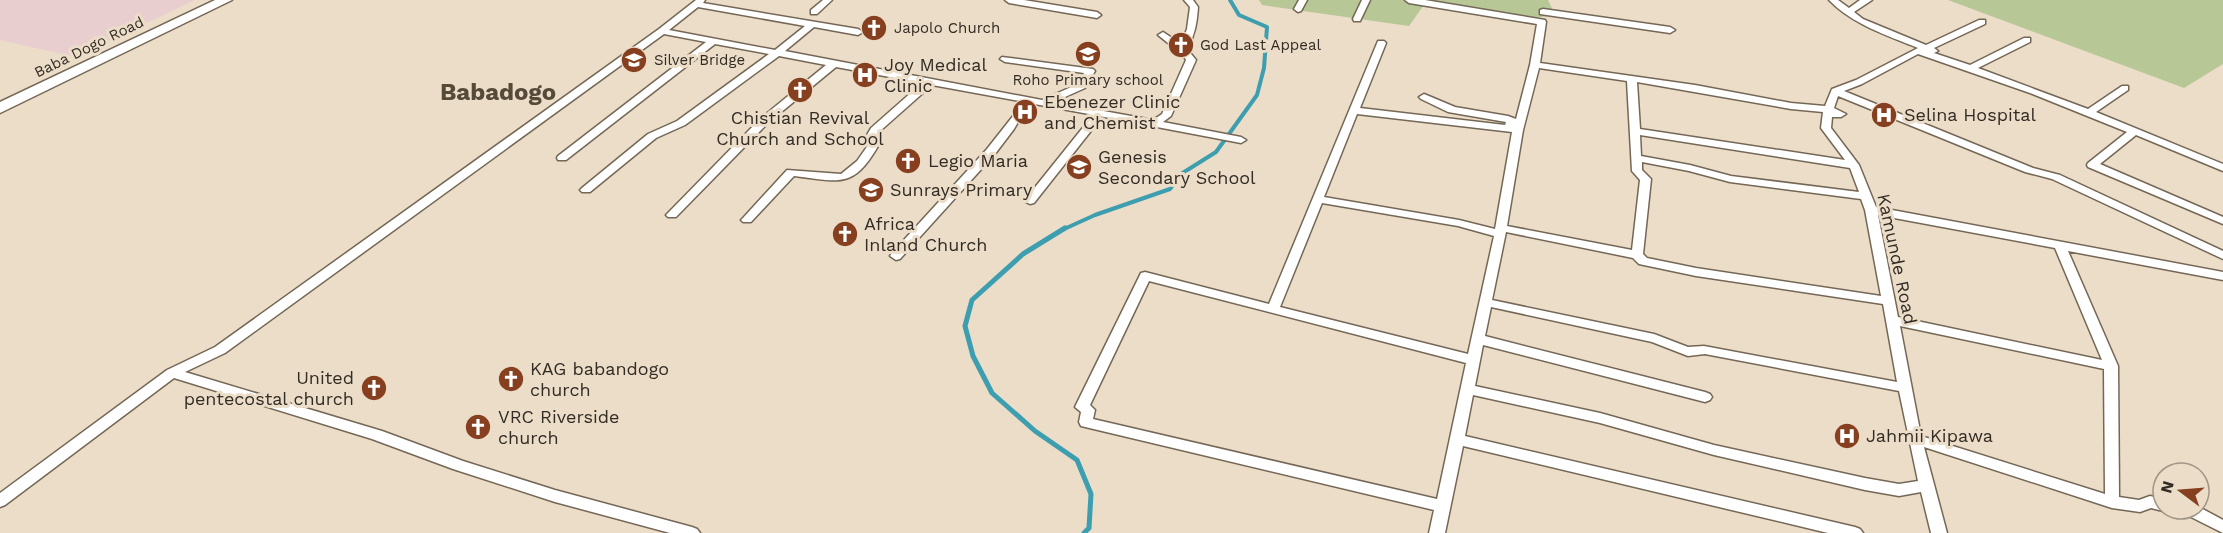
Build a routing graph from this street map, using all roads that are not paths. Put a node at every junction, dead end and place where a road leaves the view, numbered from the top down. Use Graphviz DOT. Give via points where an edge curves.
graph roads {
  1 [pos="225,0"];
  2 [pos="828,0"];
  3 [pos="1008,0"];
  4 [pos="1188,0"];
  5 [pos="1303,0"];
  6 [pos="1365,0"];
  7 [pos="1409,0"];
  8 [pos="1544,0"];
  9 [pos="1833,0"];
  10 [pos="1868,0"];
  11 [pos="698,2"];
  12 [pos="1455,4"];
  13 [pos="1298,9"];
  14 [pos="814,12"];
  15 [pos="1846,12"];
  16 [pos="1097,15"];
  17 [pos="1542,17"];
  18 [pos="1357,19"];
  19 [pos="1982,22"];
  20 [pos="812,24"];
  21 [pos="1670,30"];
  22 [pos="662,31"];
  23 [pos="858,32"];
  24 [pos="1163,35"];
  25 [pos="2027,40"];
  26 [pos="713,41"];
  27 [pos="1381,43"];
  28 [pos="1183,48"];
  29 [pos="1922,50"];
  30 [pos="775,53"];
  31 [pos="1005,59"];
  32 [pos="833,64"];
  33 [pos="1535,65"];
  34 [pos="1971,68"];
  35 [pos="1632,79"];
  36 [pos="930,81"];
  37 [pos="2125,88"];
  38 [pos="1835,91"];
  39 [pos="1424,97"];
  40 [pos="1026,99"];
  41 [pos="1045,102"];
  42 [pos="0,108"];
  43 [pos="1353,110"];
  44 [pos="1094,111"];
  45 [pos="2088,113"];
  46 [pos="1827,114"];
  47 [pos="1154,124"];
  48 [pos="1514,130"];
  49 [pos="1636,131"];
  50 [pos="2135,131"];
  51 [pos="1239,139"];
  52 [pos="562,158"];
  53 [pos="1637,158"];
  54 [pos="1854,165"];
  55 [pos="2223,168"];
  56 [pos="586,190"];
  57 [pos="1865,196"];
  58 [pos="1319,199"];
  59 [pos="1030,201"];
  60 [pos="1871,210"];
  61 [pos="672,215"];
  62 [pos="747,220"];
  63 [pos="2223,221"];
  64 [pos="1501,231"];
  65 [pos="2060,245"];
  66 [pos="1637,255"];
  67 [pos="2223,255"];
  68 [pos="896,256"];
  69 [pos="2223,276"];
  70 [pos="1889,301"];
  71 [pos="1485,302"];
  72 [pos="1273,309"];
  73 [pos="1891,320"];
  74 [pos="1478,339"];
  75 [pos="1473,360"];
  76 [pos="2111,366"];
  77 [pos="172,373"];
  78 [pos="1906,388"];
  79 [pos="1466,389"];
  80 [pos="1705,397"];
  81 [pos="1456,438"];
  82 [pos="1915,439"];
  83 [pos="1928,485"];
  84 [pos="0,501"];
  85 [pos="2112,502"];
  86 [pos="2151,502"];
  87 [pos="1442,506"];
  88 [pos="692,533"];
  89 [pos="1437,533"];
  90 [pos="1855,533"];
  91 [pos="1939,533"];
  1 -- 42 [label="street, Baba Dogo Road"];
  2 -- 14 [label="street"];
  3 -- 16 [label="street"];
  4 -- 28 [label="street" via="1194,7 1194,22"];
  5 -- 13 [label="street"];
  6 -- 18 [label="street"];
  7 -- 12 [label="street"];
  8 -- 17 [label="street"];
  9 -- 15 [label="street"];
  10 -- 15 [label="street"];
  11 -- 20 [label="street"];
  11 -- 22 [label="street"];
  12 -- 17 [label="street"];
  15 -- 29 [label="street"];
  17 -- 21 [label="street"];
  17 -- 33 [label="street"];
  19 -- 29 [label="street"];
  20 -- 23 [label="street"];
  20 -- 30 [label="street"];
  22 -- 26 [label="street"];
  22 -- 77 [label="street" via="220,350"];
  24 -- 47 [label="street" via="1191,60 1166,116"];
  25 -- 34 [label="street"];
  26 -- 30 [label="street"];
  26 -- 52 [label="street"];
  27 -- 43 [label="street"];
  29 -- 34 [label="street"];
  29 -- 38 [label="street"];
  30 -- 32 [label="street"];
  30 -- 56 [label="street" via="681,123 652,136"];
  31 -- 41 [label="street" via="1090,71 1082,86"];
  32 -- 36 [label="street"];
  32 -- 61 [label="street" via="764,121"];
  33 -- 35 [label="street"];
  33 -- 48 [label="street"];
  34 -- 45 [label="street"];
  35 -- 46 [label="street, Kamunde Road" via="1841,114"];
  35 -- 49 [label="street"];
  36 -- 40 [label="street"];
  36 -- 62 [label="street" via="875,130 872,135 876,141 847,176 791,172"];
  37 -- 45 [label="street"];
  38 -- 46 [label="street"];
  38 -- 67 [label="street" via="2055,177"];
  39 -- 48 [label="street" via="1452,110 1508,118"];
  40 -- 41 [label="street"];
  40 -- 68 [label="street" via="1018,118 966,181"];
  41 -- 44 [label="street"];
  43 -- 48 [label="street" via="1409,120"];
  43 -- 58 [label="street"];
  44 -- 47 [label="street"];
  44 -- 59 [label="street" via="1094,120"];
  45 -- 50 [label="street"];
  46 -- 54 [label="street, Kamunde Road" via="1826,128"];
  47 -- 51 [label="street"];
  48 -- 64 [label="street"];
  49 -- 53 [label="street"];
  49 -- 54 [label="street"];
  50 -- 55 [label="street"];
  50 -- 63 [label="street" via="2092,165"];
  53 -- 57 [label="street" via="1730,179"];
  53 -- 66 [label="street" via="1637,173 1646,179"];
  54 -- 57 [label="street, Kamunde Road"];
  57 -- 60 [label="street, Kamunde Road"];
  58 -- 64 [label="street"];
  58 -- 72 [label="street"];
  60 -- 65 [label="street"];
  60 -- 70 [label="street, Kamunde Road"];
  64 -- 66 [label="street"];
  64 -- 71 [label="street"];
  65 -- 69 [label="street"];
  65 -- 76 [label="street"];
  66 -- 70 [label="street" via="1643,261 1696,272"];
  70 -- 73 [label="street, Kamunde Road"];
  71 -- 74 [label="street"];
  71 -- 78 [label="street" via="1652,338 1671,348 1699,353 1704,350"];
  72 -- 75 [label="street"];
  72 -- 87 [label="street" via="1145,276 1082,407 1088,410 1086,422"];
  73 -- 76 [label="street"];
  73 -- 78 [label="street, Kamunde Road"];
  74 -- 75 [label="street"];
  74 -- 80 [label="street"];
  75 -- 79 [label="street"];
  76 -- 85 [label="street"];
  77 -- 84 [label="street"];
  77 -- 88 [label="street" via="377,435 555,496"];
  78 -- 82 [label="street, Kamunde Road"];
  79 -- 81 [label="street"];
  79 -- 83 [label="street" via="1865,484 1899,490"];
  81 -- 87 [label="street"];
  81 -- 90 [label="street"];
  82 -- 83 [label="street, Kamunde Road"];
  82 -- 85 [label="street"];
  83 -- 91 [label="street, Kamunde Road"];
  85 -- 86 [label="street" via="2140,506"];
  87 -- 89 [label="street"];
}
